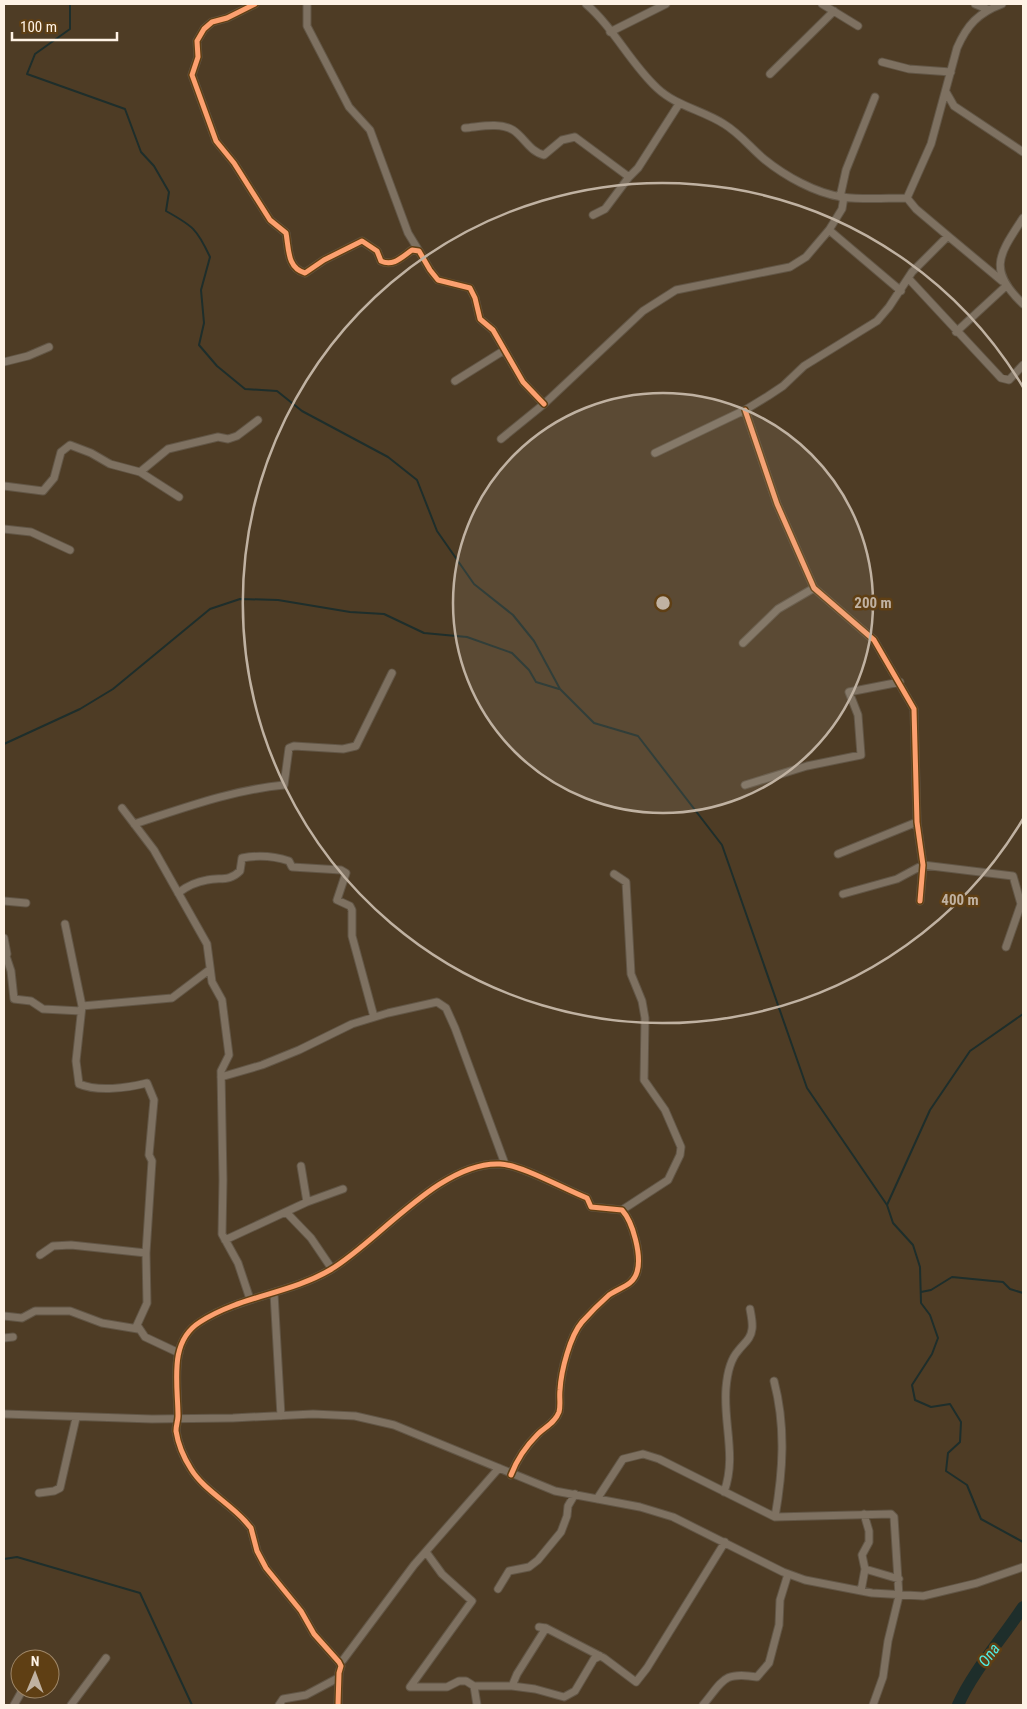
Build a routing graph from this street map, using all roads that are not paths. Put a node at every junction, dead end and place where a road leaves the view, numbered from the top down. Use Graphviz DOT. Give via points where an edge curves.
graph roads {
  1 [pos="255,4"];
  2 [pos="307,4"];
  3 [pos="586,4"];
  4 [pos="666,4"];
  5 [pos="822,4"];
  6 [pos="975,4"];
  7 [pos="1002,4"];
  8 [pos="987,9"];
  9 [pos="834,11"];
  10 [pos="858,26"];
  11 [pos="610,32"];
  12 [pos="882,62"];
  13 [pos="952,72"];
  14 [pos="770,74"];
  15 [pos="946,92"];
  16 [pos="875,97"];
  17 [pos="680,104"];
  18 [pos="466,128"];
  19 [pos="1023,152"];
  20 [pos="629,178"];
  21 [pos="842,197"];
  22 [pos="907,198"];
  23 [pos="593,216"];
  24 [pos="1023,218"];
  25 [pos="829,230"];
  26 [pos="948,236"];
  27 [pos="419,251"];
  28 [pos="908,278"];
  29 [pos="1004,283"];
  30 [pos="901,291"];
  31 [pos="1023,304"];
  32 [pos="956,332"];
  33 [pos="49,347"];
  34 [pos="503,351"];
  35 [pos="4,362"];
  36 [pos="1023,365"];
  37 [pos="455,381"];
  38 [pos="544,404"];
  39 [pos="745,410"];
  40 [pos="258,420"];
  41 [pos="501,439"];
  42 [pos="655,453"];
  43 [pos="140,472"];
  44 [pos="4,486"];
  45 [pos="179,497"];
  46 [pos="4,529"];
  47 [pos="70,550"];
  48 [pos="814,588"];
  49 [pos="743,643"];
  50 [pos="392,673"];
  51 [pos="900,682"];
  52 [pos="745,785"];
  53 [pos="122,808"];
  54 [pos="917,822"];
  55 [pos="134,824"];
  56 [pos="838,854"];
  57 [pos="923,865"];
  58 [pos="614,874"];
  59 [pos="178,893"];
  60 [pos="843,894"];
  61 [pos="4,901"];
  62 [pos="920,901"];
  63 [pos="26,903"];
  64 [pos="65,924"];
  65 [pos="4,938"];
  66 [pos="1006,947"];
  67 [pos="5,956"];
  68 [pos="209,970"];
  69 [pos="81,1009"];
  70 [pos="374,1017"];
  71 [pos="221,1077"];
  72 [pos="505,1164"];
  73 [pos="301,1166"];
  74 [pos="343,1190"];
  75 [pos="307,1202"];
  76 [pos="622,1210"];
  77 [pos="286,1212"];
  78 [pos="226,1240"];
  79 [pos="146,1253"];
  80 [pos="40,1255"];
  81 [pos="332,1269"];
  82 [pos="274,1292"];
  83 [pos="250,1300"];
  84 [pos="750,1309"];
  85 [pos="4,1316"];
  86 [pos="138,1329"];
  87 [pos="13,1337"];
  88 [pos="4,1338"];
  89 [pos="180,1352"];
  90 [pos="774,1381"];
  91 [pos="4,1414"];
  92 [pos="281,1416"];
  93 [pos="76,1418"];
  94 [pos="178,1418"];
  95 [pos="499,1468"];
  96 [pos="511,1475"];
  97 [pos="724,1492"];
  98 [pos="39,1493"];
  99 [pos="575,1494"];
  100 [pos="597,1499"];
  101 [pos="864,1514"];
  102 [pos="775,1517"];
  103 [pos="725,1542"];
  104 [pos="426,1552"];
  105 [pos="1023,1567"];
  106 [pos="865,1569"];
  107 [pos="788,1574"];
  108 [pos="899,1579"];
  109 [pos="498,1589"];
  110 [pos="861,1591"];
  111 [pos="899,1596"];
  112 [pos="600,1656"];
  113 [pos="106,1658"];
  114 [pos="339,1662"];
  115 [pos="338,1678"];
  116 [pos="474,1686"];
  117 [pos="512,1686"];
  118 [pos="563,1701"];
  119 [pos="71,1705"];
  120 [pos="279,1705"];
  121 [pos="338,1705"];
  122 [pos="477,1705"];
  123 [pos="703,1705"];
  124 [pos="873,1705"];
  1 -- 27 [label="street" via="212,22 204,29 197,41 198,57 192,76 216,141 270,220 286,233 291,265 305,273 362,241 377,251 381,261 387,264 412,250"];
  2 -- 27 [label="street" via="307,26 349,107 370,130 408,233"];
  3 -- 11 [label="street" via="602,18"];
  4 -- 11 [label="street"];
  5 -- 9 [label="street"];
  6 -- 8 [label="street"];
  7 -- 8 [label="street"];
  8 -- 13 [label="street" via="969,24 963,34"];
  9 -- 10 [label="street"];
  9 -- 14 [label="street"];
  11 -- 17 [label="street" via="657,88"];
  12 -- 13 [label="street" via="909,69"];
  13 -- 15 [label="street"];
  15 -- 19 [label="street" via="954,106"];
  15 -- 22 [label="street" via="931,144"];
  16 -- 21 [label="street" via="846,170"];
  17 -- 20 [label="street"];
  17 -- 21 [label="street" via="733,130 763,159 795,180"];
  18 -- 20 [label="street" via="506,127 544,155 562,140 575,137"];
  20 -- 23 [label="street" via="605,209"];
  21 -- 22 [label="street"];
  21 -- 25 [label="street" via="842,209"];
  22 -- 26 [label="street"];
  24 -- 29 [label="street" via="1002,254 1000,264"];
  25 -- 30 [label="street"];
  25 -- 38 [label="street" via="806,257 790,267 676,290 643,312"];
  26 -- 28 [label="street"];
  26 -- 29 [label="street"];
  27 -- 34 [label="street" via="438,280 470,288 480,319 492,330"];
  28 -- 30 [label="street"];
  28 -- 32 [label="street"];
  29 -- 31 [label="street"];
  29 -- 32 [label="street"];
  30 -- 39 [label="street" via="877,321 804,366 783,386"];
  32 -- 36 [label="street" via="1001,378 1009,380"];
  33 -- 35 [label="street"];
  34 -- 37 [label="street"];
  34 -- 38 [label="street" via="523,382"];
  38 -- 41 [label="street"];
  39 -- 42 [label="street"];
  39 -- 48 [label="street" via="777,504"];
  40 -- 43 [label="street" via="228,439 218,437 168,450"];
  43 -- 44 [label="street" via="110,464 70,445 61,452 54,478 43,491"];
  43 -- 45 [label="street"];
  46 -- 47 [label="street" via="31,532"];
  48 -- 49 [label="street" via="778,609"];
  48 -- 51 [label="street" via="874,640"];
  50 -- 55 [label="street" via="356,746 343,749 294,746 289,748 284,785 213,797"];
  51 -- 52 [label="street" via="849,692 858,715 861,756 807,766"];
  51 -- 54 [label="street" via="914,709"];
  53 -- 55 [label="street"];
  54 -- 56 [label="street"];
  54 -- 57 [label="street"];
  55 -- 59 [label="street" via="154,850"];
  57 -- 60 [label="street" via="897,879"];
  57 -- 62 [label="street"];
  57 -- 66 [label="street" via="1014,876 1021,904"];
  58 -- 76 [label="street" via="626,882 631,974 645,1018 644,1080 664,1110 681,1147 668,1180"];
  59 -- 68 [label="street" via="207,944"];
  59 -- 70 [label="street" via="192,883 232,878 240,871 242,858 252,856 278,857 289,861 292,867 346,873 337,900 352,910 353,944"];
  61 -- 63 [label="street"];
  64 -- 69 [label="street"];
  65 -- 67 [label="street"];
  67 -- 69 [label="street" via="11,971 14,1000 31,1001 43,1009"];
  68 -- 69 [label="street" via="172,998"];
  68 -- 71 [label="street" via="222,1000 230,1055"];
  69 -- 79 [label="street" via="76,1061 79,1084 89,1088 147,1083 154,1100"];
  70 -- 71 [label="street" via="262,1065"];
  70 -- 72 [label="street" via="437,1002 446,1008"];
  71 -- 78 [label="street" via="222,1234"];
  72 -- 76 [label="street" via="587,1198 592,1207"];
  72 -- 81 [label="street" via="489,1164 454,1176 402,1210"];
  73 -- 75 [label="street"];
  74 -- 75 [label="street"];
  75 -- 77 [label="street"];
  76 -- 96 [label="street" via="630,1218 639,1260 637,1273 630,1284 610,1295 574,1334 567,1350 560,1386 559,1412 518,1457"];
  77 -- 78 [label="street"];
  77 -- 81 [label="street" via="311,1238"];
  78 -- 83 [label="street" via="238,1263"];
  79 -- 80 [label="street" via="71,1245 53,1246"];
  79 -- 86 [label="street" via="147,1303"];
  81 -- 82 [label="street"];
  82 -- 83 [label="street"];
  82 -- 92 [label="street"];
  83 -- 89 [label="street" via="200,1322 185,1336"];
  84 -- 97 [label="street" via="753,1327 730,1365 726,1388 731,1452"];
  85 -- 86 [label="street" via="22,1318 35,1311 70,1311 102,1323"];
  86 -- 89 [label="street" via="145,1337"];
  87 -- 88 [label="street"];
  89 -- 94 [label="street" via="176,1378"];
  90 -- 102 [label="street" via="781,1408 783,1472"];
  91 -- 93 [label="street"];
  92 -- 94 [label="street"];
  92 -- 95 [label="street" via="331,1414 394,1425"];
  93 -- 94 [label="street"];
  93 -- 98 [label="street" via="60,1488"];
  94 -- 114 [label="street" via="176,1431 191,1469 203,1484 246,1521 266,1568 301,1611 314,1634"];
  95 -- 96 [label="street"];
  95 -- 104 [label="street"];
  96 -- 99 [label="street" via="555,1492"];
  97 -- 100 [label="street" via="643,1454 623,1459"];
  97 -- 102 [label="street"];
  99 -- 100 [label="street"];
  99 -- 109 [label="street" via="561,1532 538,1560 528,1567 509,1571"];
  100 -- 103 [label="street" via="673,1517"];
  101 -- 102 [label="street"];
  101 -- 106 [label="street" via="869,1531 869,1542 862,1559"];
  101 -- 108 [label="street" via="894,1516"];
  103 -- 107 [label="street"];
  103 -- 112 [label="street" via="636,1682"];
  104 -- 114 [label="street"];
  104 -- 116 [label="street" via="442,1574 472,1601 410,1687 447,1687 459,1681"];
  105 -- 111 [label="street" via="943,1592"];
  106 -- 108 [label="street"];
  106 -- 110 [label="street"];
  107 -- 110 [label="street"];
  107 -- 123 [label="street" via="780,1600 779,1625 766,1668 757,1677 737,1674 726,1678"];
  108 -- 111 [label="street"];
  110 -- 111 [label="street"];
  111 -- 124 [label="street" via="883,1677"];
  112 -- 117 [label="street" via="543,1627"];
  112 -- 118 [label="street" via="594,1659 575,1691"];
  113 -- 119 [label="street"];
  114 -- 115 [label="street"];
  115 -- 120 [label="street" via="306,1695 283,1699"];
  115 -- 121 [label="street"];
  116 -- 117 [label="street"];
  116 -- 122 [label="street"];
  117 -- 118 [label="street" via="535,1689"];
}
